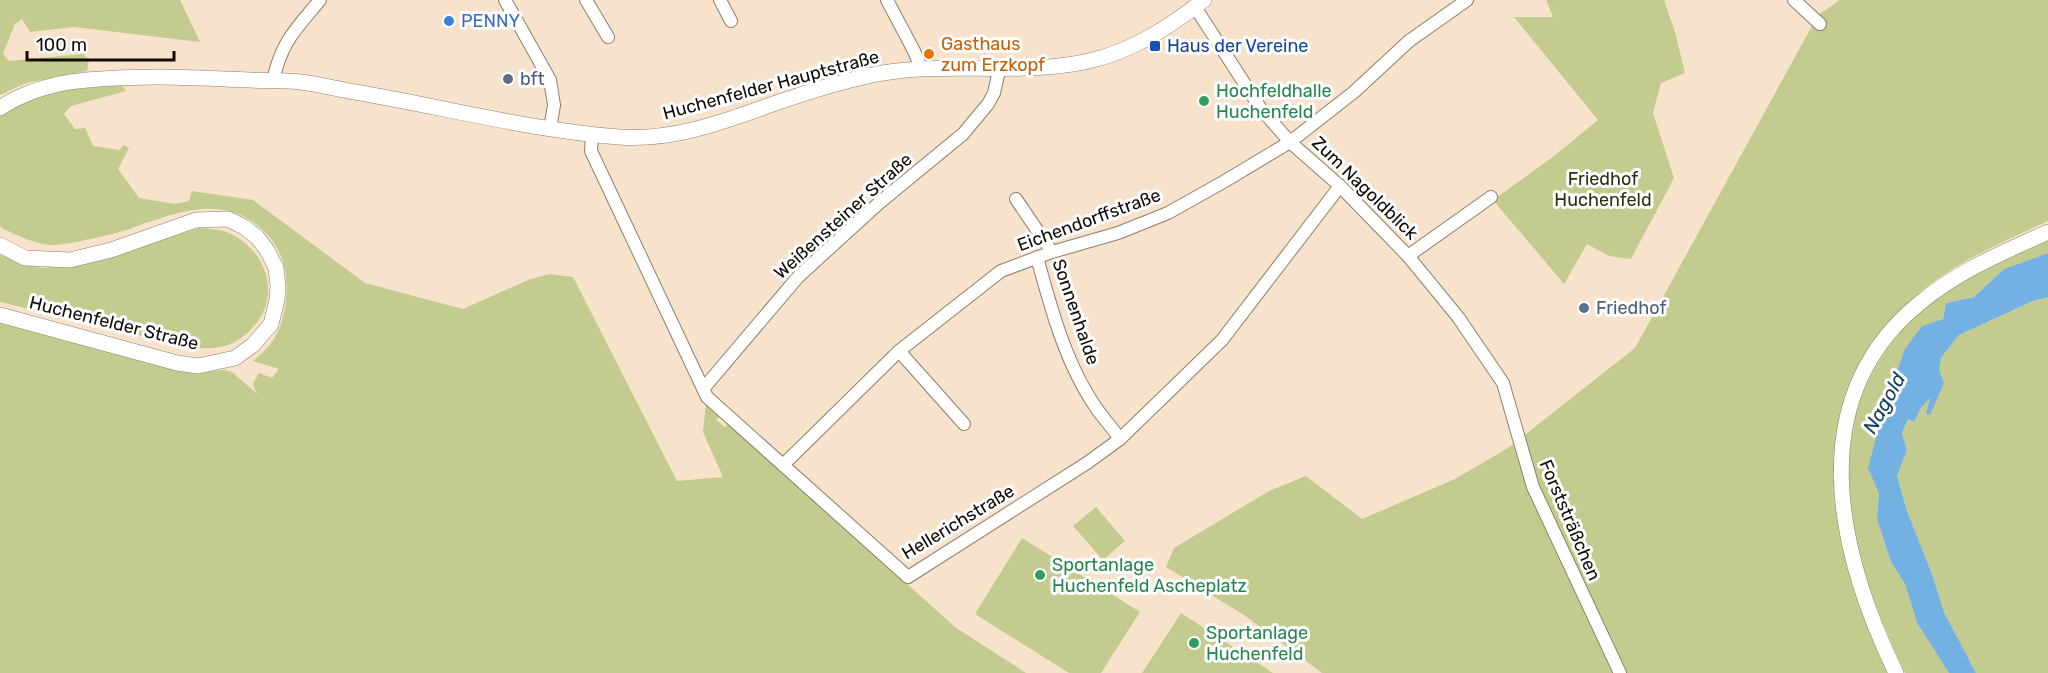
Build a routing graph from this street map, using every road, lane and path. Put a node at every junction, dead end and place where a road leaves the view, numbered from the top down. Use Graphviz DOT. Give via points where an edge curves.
graph roads {
  1 [pos="320,0"];
  2 [pos="505,0"];
  3 [pos="586,0"];
  4 [pos="720,0"];
  5 [pos="887,0"];
  6 [pos="1467,0"];
  7 [pos="1794,0"];
  8 [pos="1199,4"];
  9 [pos="731,21"];
  10 [pos="1820,24"];
  11 [pos="608,37"];
  12 [pos="998,67"];
  13 [pos="921,68"];
  14 [pos="273,81"];
  15 [pos="0,108"];
  16 [pos="550,129"];
  17 [pos="592,134"];
  18 [pos="1290,142"];
  19 [pos="1340,186"];
  20 [pos="1491,197"];
  21 [pos="1016,199"];
  22 [pos="2048,232"];
  23 [pos="0,245"];
  24 [pos="1052,252"];
  25 [pos="1408,256"];
  26 [pos="1038,257"];
  27 [pos="0,315"];
  28 [pos="899,351"];
  29 [pos="703,389"];
  30 [pos="964,424"];
  31 [pos="1120,438"];
  32 [pos="783,465"];
  33 [pos="1620,673"];
  34 [pos="1896,673"];
  1 -- 14 [label="street" via="289,36"];
  2 -- 16 [label="street" via="550,80 554,105"];
  3 -- 11 [label="street"];
  4 -- 9 [label="street"];
  5 -- 13 [label="street"];
  6 -- 18 [label="street, Eichendorffstraße" via="1409,41"];
  7 -- 10 [label="street"];
  8 -- 12 [label="main road, Huchenfelder Hauptstraße" via="1155,35 1089,61"];
  8 -- 18 [label="street, Zum Nagoldblick" via="1261,109"];
  12 -- 13 [label="main road, Huchenfelder Hauptstraße"];
  12 -- 29 [label="street, Weißensteiner Straße" via="994,93 963,134 798,277"];
  13 -- 17 [label="main road, Huchenfelder Hauptstraße" via="862,78 698,129 662,136"];
  14 -- 15 [label="main road" via="96,78 37,88"];
  14 -- 16 [label="main road, Huchenfelder Hauptstraße" via="299,82"];
  16 -- 17 [label="main road, Huchenfelder Hauptstraße"];
  17 -- 29 [label="street, Hellerichstraße" via="591,151"];
  18 -- 19 [label="street, Zum Nagoldblick"];
  18 -- 24 [label="street, Eichendorffstraße" via="1168,213 1118,233"];
  19 -- 25 [label="street, Zum Nagoldblick"];
  19 -- 31 [label="street, Hellerichstraße" via="1222,340"];
  20 -- 25 [label="street, Zum Nagoldblick"];
  21 -- 24 [label="street"];
  22 -- 34 [label="main road" via="1990,258 1922,301 1880,346 1850,405 1840,459 1846,528 1866,599"];
  23 -- 27 [label="main road, Huchenfelder Straße" via="25,258 70,260 196,220 228,219 257,237 267,250 279,286 271,324 263,335 235,358 198,366"];
  24 -- 26 [label="street, Eichendorffstraße"];
  25 -- 33 [label="street, Forststräßchen" via="1458,317 1503,383 1533,487"];
  26 -- 28 [label="street, Eichendorffstraße" via="1001,271"];
  26 -- 31 [label="street, Sonnenhalde" via="1054,316 1074,365 1096,408"];
  28 -- 30 [label="street"];
  28 -- 32 [label="street, Eichendorffstraße"];
  29 -- 32 [label="street, Hellerichstraße" via="731,420"];
  31 -- 32 [label="street, Hellerichstraße" via="909,577"];
}
